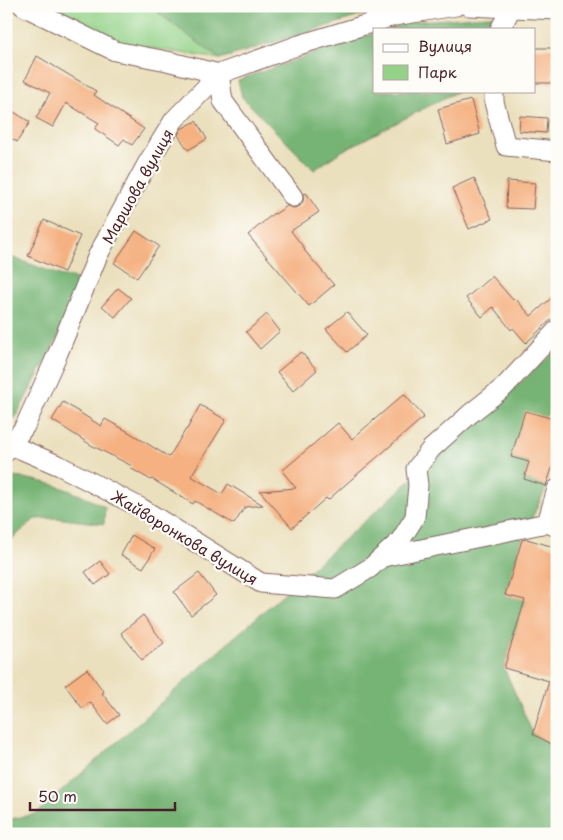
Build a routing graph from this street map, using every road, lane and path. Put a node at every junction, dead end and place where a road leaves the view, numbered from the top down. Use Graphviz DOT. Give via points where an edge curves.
graph roads {
  1 [pos="23,6"];
  2 [pos="456,6"];
  3 [pos="469,6"];
  4 [pos="511,8"];
  5 [pos="557,10"];
  6 [pos="501,28"];
  7 [pos="218,74"];
  8 [pos="494,92"];
  9 [pos="557,151"];
  10 [pos="294,197"];
  11 [pos="557,330"];
  12 [pos="8,447"];
  13 [pos="557,489"];
  14 [pos="552,525"];
  15 [pos="382,557"];
  1 -- 7 [label="street" via="115,51"];
  2 -- 7 [label="street, Маршова вулиця" via="394,16"];
  3 -- 4 [label="street"];
  4 -- 5 [label="street"];
  4 -- 6 [label="street"];
  7 -- 10 [label="street" via="223,101"];
  7 -- 12 [label="street, Маршова вулиця" via="174,120 147,164 98,255 25,426"];
  8 -- 9 [label="street" via="506,146"];
  11 -- 15 [label="street, Жайворонкова вулиця" via="504,387 431,449 416,469 415,517 400,540"];
  12 -- 15 [label="street, Жайворонкова вулиця" via="60,466 141,508 261,583 336,589"];
  13 -- 14 [label="street"];
  14 -- 15 [label="street"];
}
